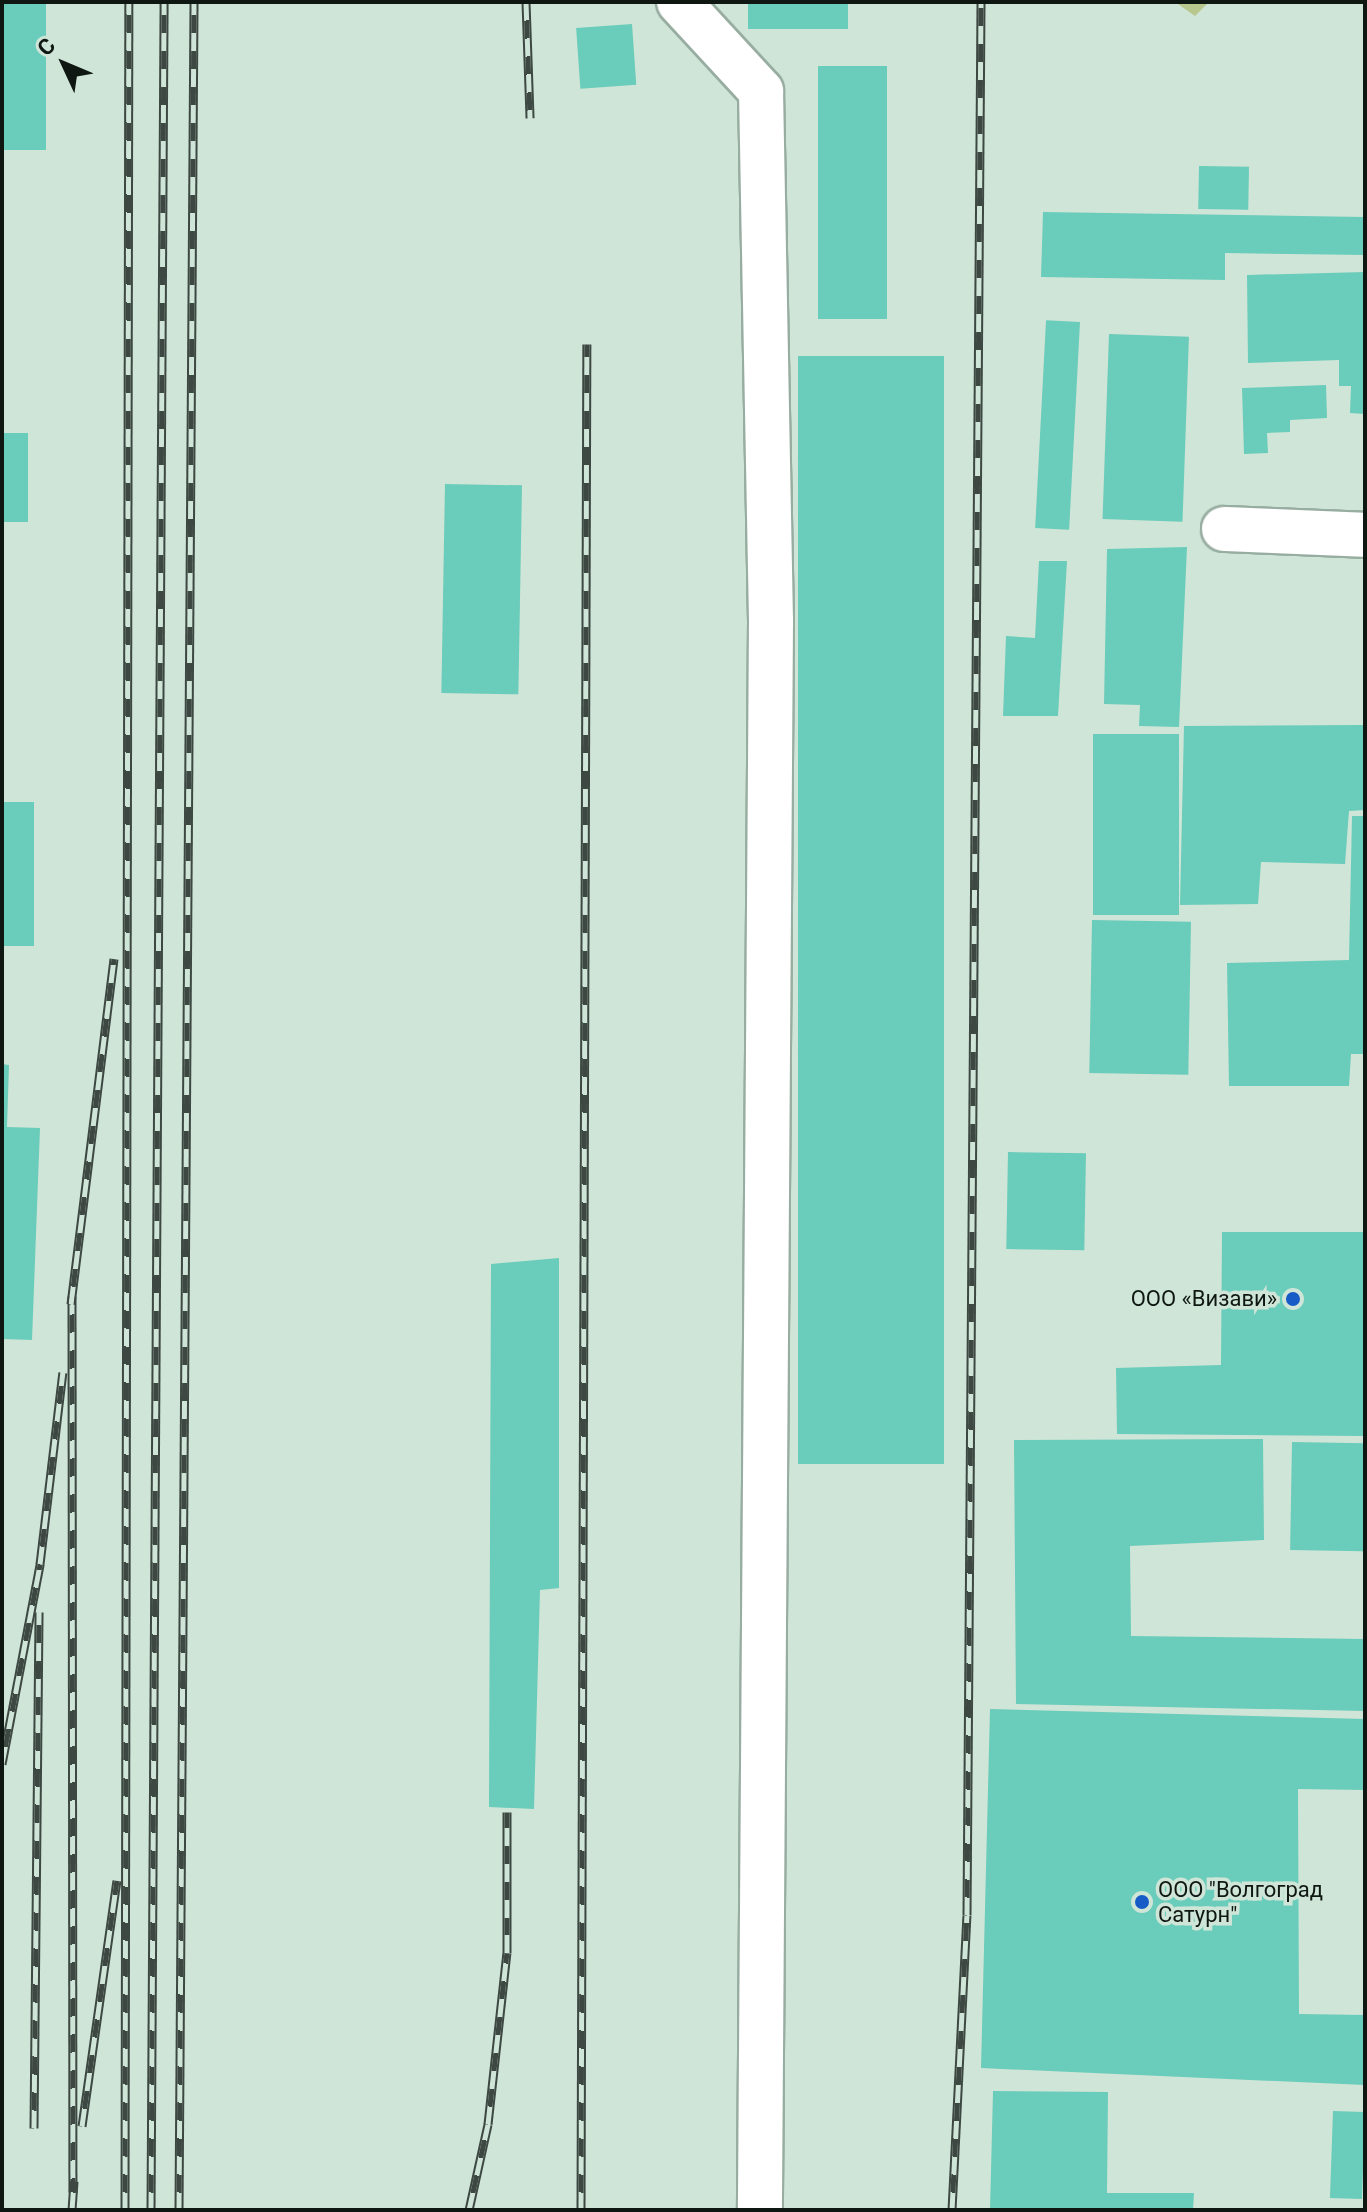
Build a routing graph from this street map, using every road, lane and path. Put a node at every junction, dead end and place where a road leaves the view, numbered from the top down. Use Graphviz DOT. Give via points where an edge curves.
graph roads {
  1 [pos="679,2"];
  2 [pos="1224,529"];
  3 [pos="1365,535"];
  4 [pos="760,2210"];
  1 -- 4 [label="lane" via="761,91 771,621"];
  2 -- 3 [label="lane"];
}
